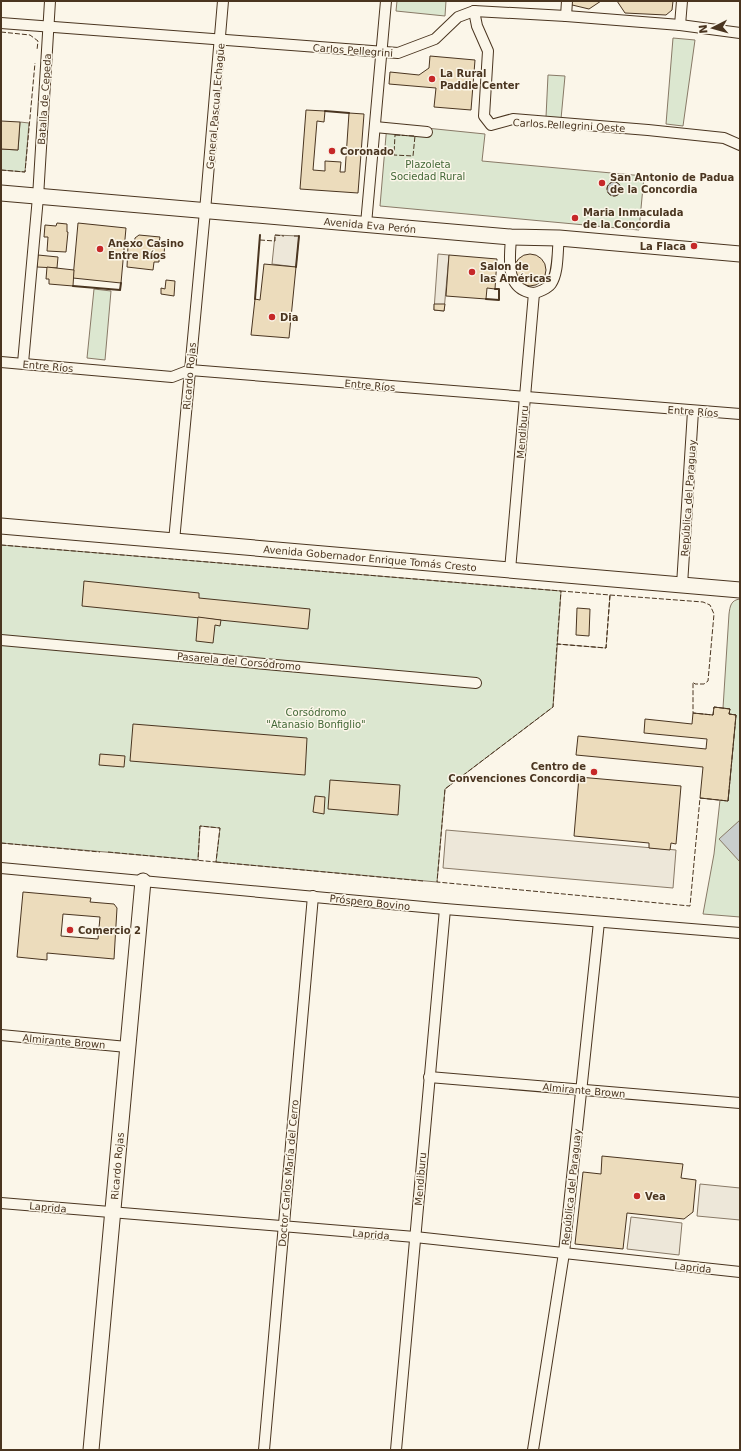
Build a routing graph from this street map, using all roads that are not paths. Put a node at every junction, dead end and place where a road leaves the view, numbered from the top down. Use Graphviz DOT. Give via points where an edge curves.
graph roads {
  1 [pos="50,1"];
  2 [pos="223,1"];
  3 [pos="386,1"];
  4 [pos="567,1"];
  5 [pos="682,1"];
  6 [pos="474,11"];
  7 [pos="566,16"];
  8 [pos="1,23"];
  9 [pos="680,25"];
  10 [pos="48,27"];
  11 [pos="740,33"];
  12 [pos="220,41"];
  13 [pos="381,52"];
  14 [pos="375,127"];
  15 [pos="427,132"];
  16 [pos="740,145"];
  17 [pos="1,193"];
  18 [pos="38,197"];
  19 [pos="205,211"];
  20 [pos="366,224"];
  21 [pos="511,237"];
  22 [pos="559,238"];
  23 [pos="740,254"];
  24 [pos="534,293"];
  25 [pos="1,362"];
  26 [pos="23,363"];
  27 [pos="190,370"];
  28 [pos="525,398"];
  29 [pos="693,411"];
  30 [pos="740,414"];
  31 [pos="1,526"];
  32 [pos="174,541"];
  33 [pos="510,570"];
  34 [pos="682,585"];
  35 [pos="740,590"];
  36 [pos="1,640"];
  37 [pos="476,683"];
  38 [pos="1,868"];
  39 [pos="143,882"];
  40 [pos="313,896"];
  41 [pos="445,909"];
  42 [pos="599,922"];
  43 [pos="740,933"];
  44 [pos="1,1035"];
  45 [pos="127,1047"];
  46 [pos="429,1077"];
  47 [pos="581,1090"];
  48 [pos="740,1103"];
  49 [pos="1,1203"];
  50 [pos="113,1213"];
  51 [pos="284,1227"];
  52 [pos="415,1238"];
  53 [pos="564,1253"];
  54 [pos="740,1272"];
  55 [pos="91,1450"];
  56 [pos="264,1450"];
  57 [pos="396,1450"];
  58 [pos="533,1450"];
  1 -- 10 [label="street, Batalla de Cepeda"];
  2 -- 12 [label="street, General Pascual Echagüe"];
  3 -- 13 [label="street"];
  4 -- 7 [label="street"];
  5 -- 9 [label="street"];
  6 -- 7 [label="street, Carlos Pellegrini"];
  6 -- 13 [label="street, Carlos Pellegrini" via="458,17 434,39 398,53"];
  6 -- 16 [label="street, Carlos Pellegrini Oeste" via="477,26 488,50 484,116 491,125 513,119 724,138"];
  7 -- 9 [label="street, Carlos Pellegrini"];
  8 -- 10 [label="street, Carlos Pellegrini"];
  9 -- 11 [label="street, Carlos Pellegrini"];
  10 -- 12 [label="street, Carlos Pellegrini"];
  10 -- 18 [label="street, Batalla de Cepeda"];
  12 -- 13 [label="street, Carlos Pellegrini"];
  12 -- 19 [label="street, General Pascual Echagüe"];
  13 -- 14 [label="street"];
  14 -- 15 [label="street"];
  14 -- 20 [label="street"];
  17 -- 18 [label="street, Avenida Eva Perón"];
  18 -- 19 [label="street, Avenida Eva Perón"];
  18 -- 26 [label="street, Batalla de Cepeda"];
  19 -- 20 [label="street, Avenida Eva Perón"];
  19 -- 27 [label="street, Ricardo Rojas"];
  20 -- 21 [label="street, Avenida Eva Perón"];
  21 -- 22 [label="street, Avenida Eva Perón"];
  21 -- 24 [label="street" via="509,269 514,283 521,289"];
  22 -- 23 [label="street, Avenida Eva Perón"];
  22 -- 24 [label="street" via="551,284"];
  24 -- 28 [label="street, Mendiburu"];
  25 -- 26 [label="street, Entre Ríos"];
  26 -- 27 [label="street, Entre Ríos" via="172,378"];
  27 -- 28 [label="street, Entre Ríos"];
  27 -- 32 [label="street, Ricardo Rojas"];
  28 -- 29 [label="street, Entre Ríos"];
  28 -- 33 [label="street, Mendiburu"];
  29 -- 30 [label="street, Entre Ríos"];
  29 -- 34 [label="street, República del Paraguay"];
  31 -- 32 [label="street, Avenida Gobernador Enrique Tomás Cresto"];
  32 -- 33 [label="street, Avenida Gobernador Enrique Tomás Cresto"];
  33 -- 34 [label="street, Avenida Gobernador Enrique Tomás Cresto"];
  34 -- 35 [label="street, Avenida Gobernador Enrique Tomás Cresto"];
  36 -- 37 [label="street, Pasarela del Corsódromo"];
  38 -- 39 [label="street, Próspero Bovino"];
  39 -- 40 [label="street, Próspero Bovino"];
  39 -- 45 [label="street, Ricardo Rojas"];
  40 -- 41 [label="street, Próspero Bovino"];
  40 -- 51 [label="street, Doctor Carlos María del Cerro"];
  41 -- 42 [label="street, Próspero Bovino"];
  41 -- 46 [label="street, Mendiburu"];
  42 -- 43 [label="street, Próspero Bovino"];
  42 -- 47 [label="street, República del Paraguay"];
  44 -- 45 [label="street, Almirante Brown"];
  45 -- 50 [label="street, Ricardo Rojas"];
  46 -- 47 [label="street, Almirante Brown"];
  46 -- 52 [label="street, Mendiburu"];
  47 -- 48 [label="street, Almirante Brown"];
  47 -- 53 [label="street, República del Paraguay"];
  49 -- 50 [label="street, Laprida"];
  50 -- 51 [label="street, Laprida"];
  50 -- 55 [label="street, Ricardo Rojas"];
  51 -- 52 [label="street, Laprida"];
  51 -- 56 [label="street, Doctor Carlos María del Cerro"];
  52 -- 53 [label="street, Laprida"];
  52 -- 57 [label="street, Mendiburu"];
  53 -- 54 [label="street, Laprida"];
  53 -- 58 [label="street, República del Paraguay"];
}
